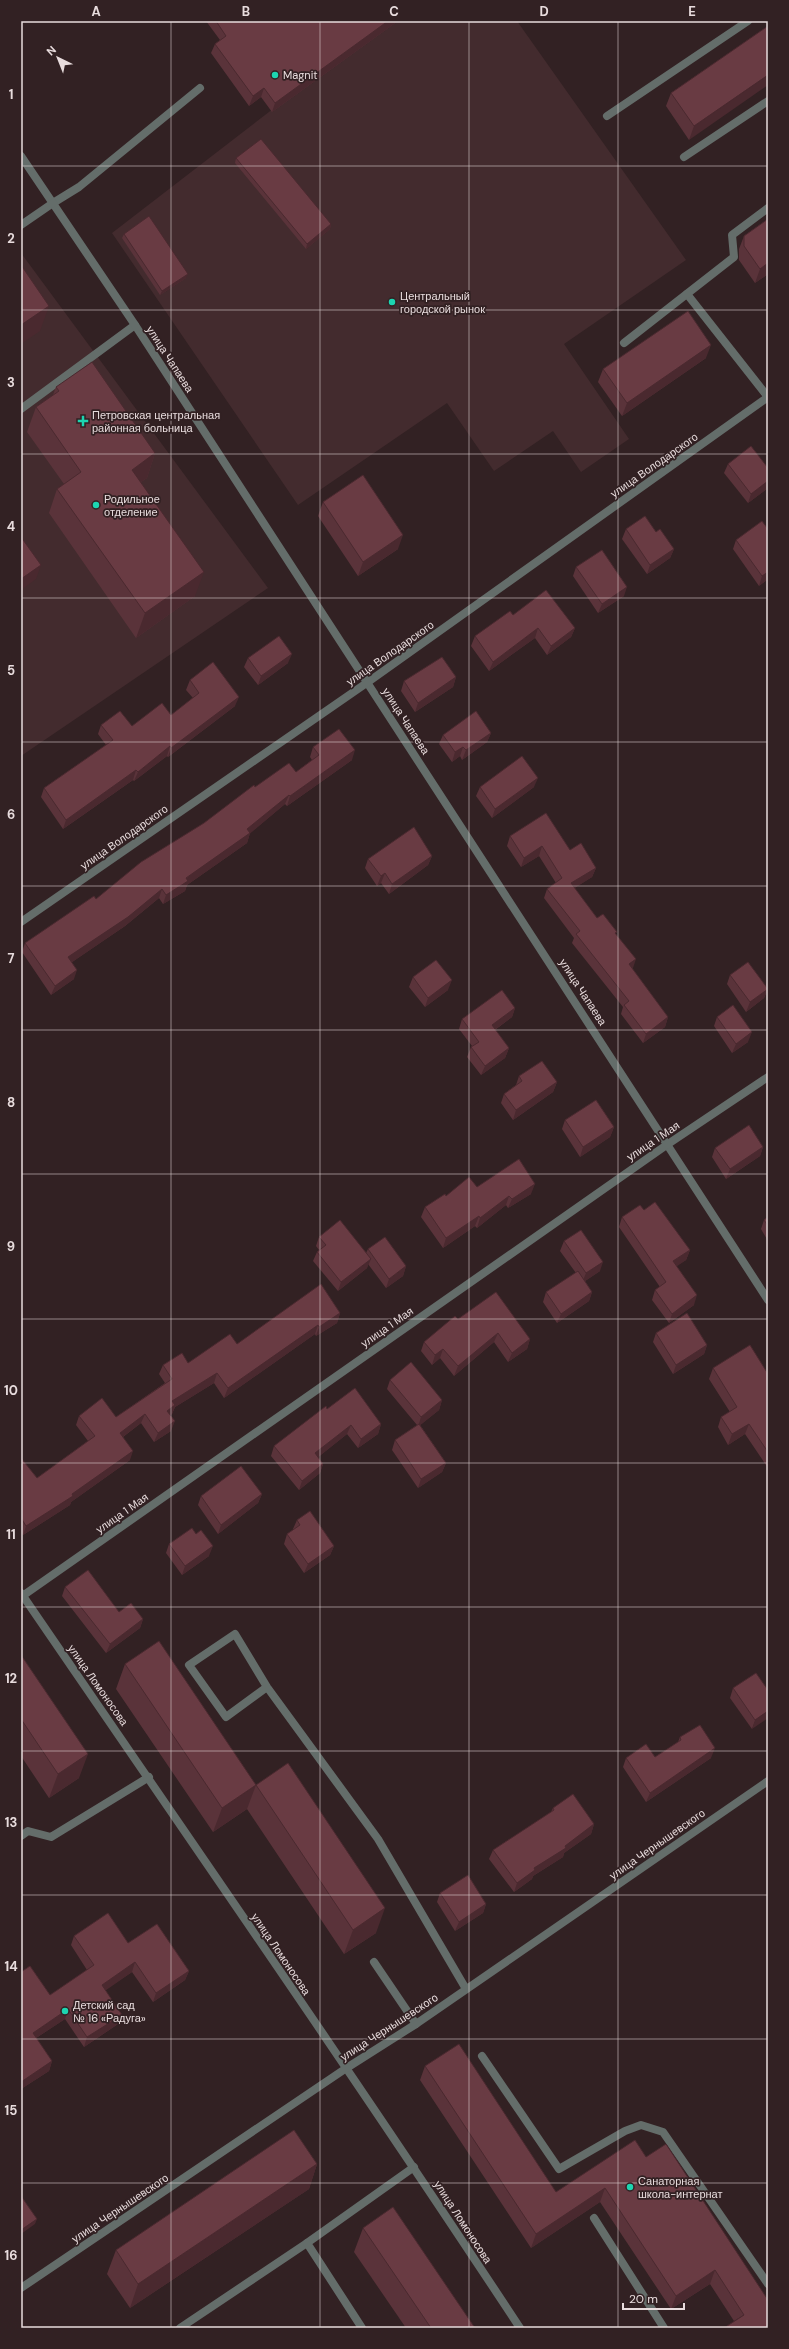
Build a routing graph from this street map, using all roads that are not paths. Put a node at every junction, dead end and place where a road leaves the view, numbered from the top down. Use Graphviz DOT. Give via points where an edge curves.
graph roads {
  1 [pos="748,21"];
  2 [pos="200,88"];
  3 [pos="768,101"];
  4 [pos="607,116"];
  5 [pos="21,156"];
  6 [pos="684,157"];
  7 [pos="53,203"];
  8 [pos="768,208"];
  9 [pos="21,225"];
  10 [pos="687,294"];
  11 [pos="135,325"];
  12 [pos="624,343"];
  13 [pos="768,397"];
  14 [pos="21,409"];
  15 [pos="368,682"];
  16 [pos="21,922"];
  17 [pos="768,1078"];
  18 [pos="668,1144"];
  19 [pos="768,1300"];
  20 [pos="22,1595"];
  21 [pos="267,1687"];
  22 [pos="149,1777"];
  23 [pos="768,1781"];
  24 [pos="21,1836"];
  25 [pos="374,1962"];
  26 [pos="466,1989"];
  27 [pos="416,2024"];
  28 [pos="482,2056"];
  29 [pos="345,2069"];
  30 [pos="414,2167"];
  31 [pos="594,2218"];
  32 [pos="308,2242"];
  33 [pos="768,2284"];
  34 [pos="21,2288"];
  35 [pos="180,2328"];
  36 [pos="362,2328"];
  37 [pos="520,2328"];
  38 [pos="664,2328"];
  1 -- 4 [label="street"];
  2 -- 7 [label="street" via="79,187"];
  3 -- 6 [label="street"];
  5 -- 7 [label="street, улица Чапаева"];
  7 -- 9 [label="street"];
  7 -- 11 [label="street, улица Чапаева"];
  8 -- 10 [label="street" via="732,235 734,257"];
  10 -- 12 [label="street"];
  10 -- 13 [label="street"];
  11 -- 14 [label="street"];
  11 -- 15 [label="street, улица Чапаева"];
  13 -- 15 [label="street, улица Володарского"];
  15 -- 16 [label="street, улица Володарского"];
  15 -- 18 [label="street, улица Чапаева"];
  17 -- 18 [label="street, улица 1 Мая"];
  18 -- 19 [label="street, улица Чапаева"];
  18 -- 20 [label="street, улица 1 Мая"];
  20 -- 22 [label="street, улица Ломоносова"];
  21 -- 21 [label="street" via="235,1634 189,1665 226,1717"];
  21 -- 26 [label="street" via="378,1839"];
  22 -- 24 [label="street" via="51,1837 28,1832"];
  22 -- 29 [label="street, улица Ломоносова"];
  23 -- 26 [label="street, улица Чернышевского"];
  25 -- 27 [label="street"];
  26 -- 27 [label="street, улица Чернышевского"];
  27 -- 29 [label="street, улица Чернышевского"];
  28 -- 33 [label="street" via="559,2169 625,2131 641,2125 663,2132"];
  29 -- 30 [label="street, улица Ломоносова"];
  29 -- 34 [label="street, улица Чернышевского"];
  30 -- 32 [label="street"];
  30 -- 37 [label="street, улица Ломоносова"];
  31 -- 38 [label="street"];
  32 -- 35 [label="street"];
  32 -- 36 [label="street"];
}
